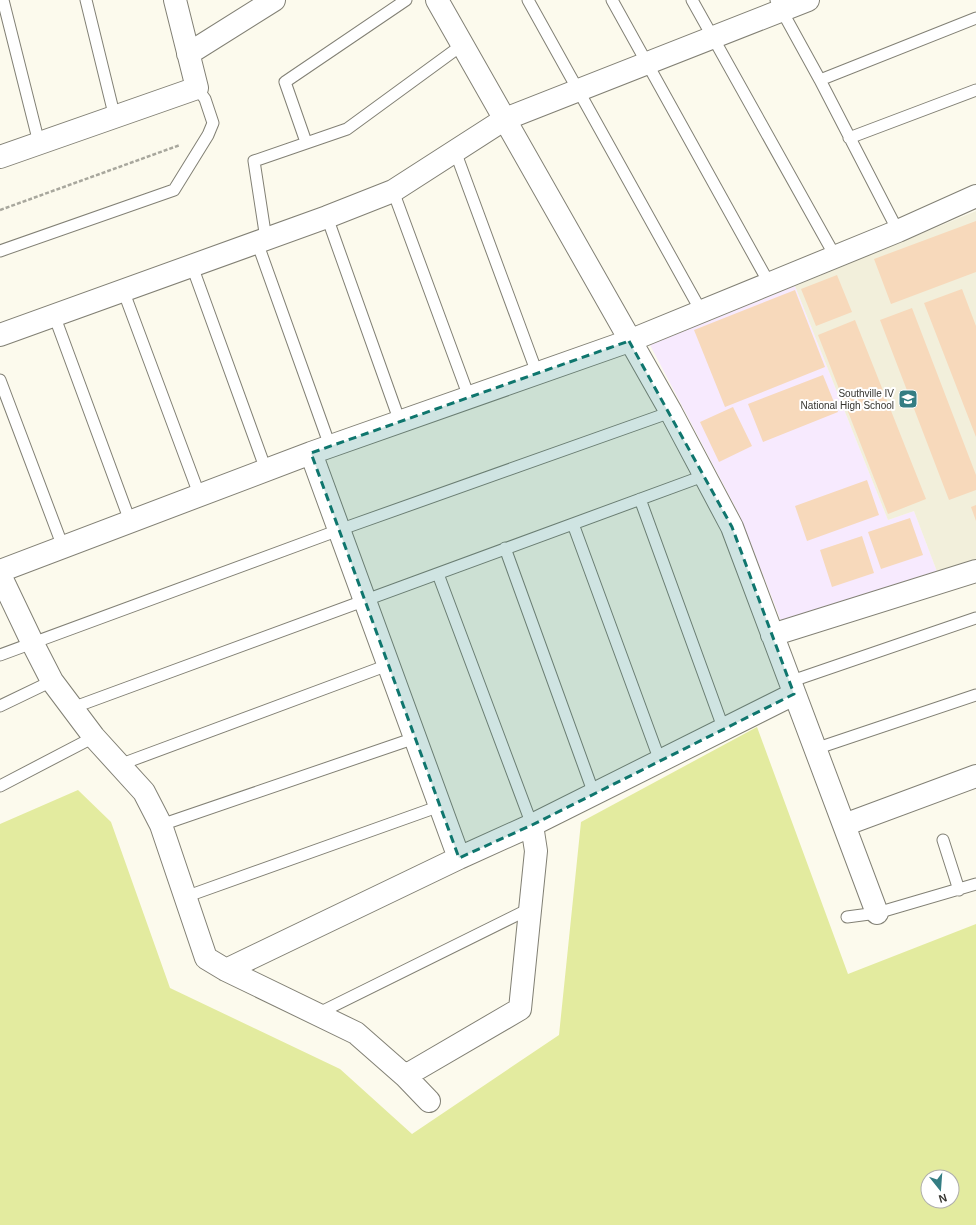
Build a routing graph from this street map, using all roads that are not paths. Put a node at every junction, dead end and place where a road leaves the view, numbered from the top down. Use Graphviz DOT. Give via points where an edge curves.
graph roads {
  1 [pos="3,0"];
  2 [pos="86,0"];
  3 [pos="175,0"];
  4 [pos="406,0"];
  5 [pos="436,0"];
  6 [pos="528,0"];
  7 [pos="612,0"];
  8 [pos="692,0"];
  9 [pos="808,0"];
  10 [pos="270,1"];
  11 [pos="778,5"];
  12 [pos="976,18"];
  13 [pos="712,37"];
  14 [pos="462,45"];
  15 [pos="188,54"];
  16 [pos="647,63"];
  17 [pos="820,80"];
  18 [pos="196,88"];
  19 [pos="577,90"];
  20 [pos="976,90"];
  21 [pos="115,118"];
  22 [pos="505,119"];
  23 [pos="849,138"];
  24 [pos="306,142"];
  25 [pos="39,144"];
  26 [pos="455,152"];
  27 [pos="0,158"];
  28 [pos="393,191"];
  29 [pos="976,196"];
  30 [pos="326,217"];
  31 [pos="898,231"];
  32 [pos="261,240"];
  33 [pos="0,251"];
  34 [pos="835,256"];
  35 [pos="192,266"];
  36 [pos="769,283"];
  37 [pos="123,290"];
  38 [pos="701,311"];
  39 [pos="54,315"];
  40 [pos="0,335"];
  41 [pos="629,341"];
  42 [pos="537,373"];
  43 [pos="0,380"];
  44 [pos="469,397"];
  45 [pos="670,412"];
  46 [pos="400,422"];
  47 [pos="321,449"];
  48 [pos="266,470"];
  49 [pos="706,475"];
  50 [pos="199,494"];
  51 [pos="640,499"];
  52 [pos="130,521"];
  53 [pos="573,524"];
  54 [pos="339,530"];
  55 [pos="63,547"];
  56 [pos="505,548"];
  57 [pos="0,571"];
  58 [pos="976,571"];
  59 [pos="438,574"];
  60 [pos="0,575"];
  61 [pos="365,601"];
  62 [pos="976,618"];
  63 [pos="772,635"];
  64 [pos="32,642"];
  65 [pos="0,655"];
  66 [pos="388,665"];
  67 [pos="52,681"];
  68 [pos="792,688"];
  69 [pos="976,695"];
  70 [pos="0,706"];
  71 [pos="72,708"];
  72 [pos="724,730"];
  73 [pos="94,737"];
  74 [pos="415,738"];
  75 [pos="815,749"];
  76 [pos="660,762"];
  77 [pos="119,765"];
  78 [pos="976,776"];
  79 [pos="1,783"];
  80 [pos="594,794"];
  81 [pos="440,806"];
  82 [pos="161,825"];
  83 [pos="532,825"];
  84 [pos="844,825"];
  85 [pos="943,840"];
  86 [pos="460,858"];
  87 [pos="976,884"];
  88 [pos="959,890"];
  89 [pos="185,897"];
  90 [pos="531,907"];
  91 [pos="877,913"];
  92 [pos="847,917"];
  93 [pos="226,970"];
  94 [pos="316,1014"];
  95 [pos="405,1076"];
  96 [pos="429,1101"];
  1 -- 25 [label="lane"];
  2 -- 21 [label="lane"];
  3 -- 15 [label="street"];
  4 -- 24 [label="lane" via="285,82"];
  5 -- 14 [label="street"];
  6 -- 19 [label="lane"];
  7 -- 16 [label="lane"];
  8 -- 13 [label="lane"];
  9 -- 11 [label="street"];
  10 -- 15 [label="street"];
  11 -- 13 [label="street"];
  11 -- 17 [label="lane"];
  12 -- 17 [label="lane"];
  13 -- 16 [label="street"];
  13 -- 34 [label="lane"];
  14 -- 22 [label="street"];
  14 -- 24 [label="lane" via="347,129"];
  15 -- 18 [label="street"];
  16 -- 19 [label="street"];
  16 -- 36 [label="lane"];
  17 -- 23 [label="lane"];
  18 -- 21 [label="street"];
  18 -- 33 [label="lane" via="205,99 214,123 174,190"];
  19 -- 22 [label="street"];
  19 -- 38 [label="lane"];
  20 -- 23 [label="lane"];
  21 -- 25 [label="street"];
  22 -- 26 [label="street"];
  22 -- 41 [label="street"];
  23 -- 31 [label="lane"];
  24 -- 32 [label="lane" via="254,161"];
  25 -- 27 [label="street"];
  26 -- 28 [label="street"];
  26 -- 42 [label="lane"];
  28 -- 30 [label="street"];
  28 -- 44 [label="lane"];
  29 -- 31 [label="street"];
  30 -- 32 [label="street"];
  30 -- 46 [label="lane"];
  31 -- 34 [label="street"];
  32 -- 35 [label="street"];
  32 -- 47 [label="lane"];
  34 -- 36 [label="street"];
  35 -- 37 [label="street"];
  35 -- 48 [label="lane"];
  36 -- 38 [label="street"];
  37 -- 39 [label="street"];
  37 -- 50 [label="lane"];
  38 -- 41 [label="street"];
  39 -- 40 [label="street"];
  39 -- 52 [label="lane"];
  41 -- 42 [label="street"];
  41 -- 45 [label="street"];
  42 -- 44 [label="street"];
  43 -- 55 [label="lane"];
  44 -- 46 [label="street"];
  45 -- 49 [label="street"];
  45 -- 54 [label="lane"];
  46 -- 47 [label="street"];
  47 -- 48 [label="street"];
  47 -- 54 [label="street"];
  48 -- 50 [label="street"];
  49 -- 51 [label="lane"];
  49 -- 63 [label="street" via="732,527"];
  50 -- 52 [label="street"];
  51 -- 53 [label="lane"];
  51 -- 72 [label="lane"];
  52 -- 55 [label="street"];
  53 -- 56 [label="lane"];
  53 -- 76 [label="lane"];
  54 -- 61 [label="street"];
  54 -- 64 [label="lane"];
  55 -- 57 [label="street"];
  56 -- 59 [label="lane"];
  56 -- 80 [label="lane"];
  58 -- 63 [label="street"];
  59 -- 61 [label="lane"];
  59 -- 83 [label="lane"];
  60 -- 64 [label="street"];
  61 -- 66 [label="street"];
  61 -- 71 [label="lane"];
  62 -- 68 [label="lane"];
  63 -- 68 [label="street"];
  64 -- 65 [label="lane"];
  64 -- 67 [label="street"];
  66 -- 74 [label="street"];
  66 -- 77 [label="lane"];
  67 -- 70 [label="lane"];
  67 -- 71 [label="street"];
  68 -- 72 [label="street"];
  68 -- 75 [label="street"];
  69 -- 75 [label="lane"];
  71 -- 73 [label="street"];
  72 -- 76 [label="street"];
  73 -- 77 [label="street"];
  73 -- 79 [label="lane"];
  74 -- 81 [label="street"];
  74 -- 82 [label="lane"];
  75 -- 84 [label="street"];
  76 -- 80 [label="street"];
  77 -- 82 [label="street" via="144,792"];
  78 -- 84 [label="street"];
  80 -- 83 [label="street"];
  81 -- 86 [label="street"];
  81 -- 89 [label="lane"];
  82 -- 89 [label="street"];
  83 -- 86 [label="street"];
  83 -- 90 [label="street" via="536,851"];
  84 -- 91 [label="street"];
  85 -- 88 [label="lane"];
  86 -- 93 [label="street"];
  87 -- 88 [label="lane"];
  88 -- 91 [label="lane"];
  89 -- 93 [label="street" via="206,958"];
  90 -- 94 [label="lane"];
  90 -- 95 [label="street" via="520,1009"];
  91 -- 92 [label="lane"];
  93 -- 94 [label="street"];
  94 -- 95 [label="street" via="356,1033"];
  95 -- 96 [label="street"];
}
